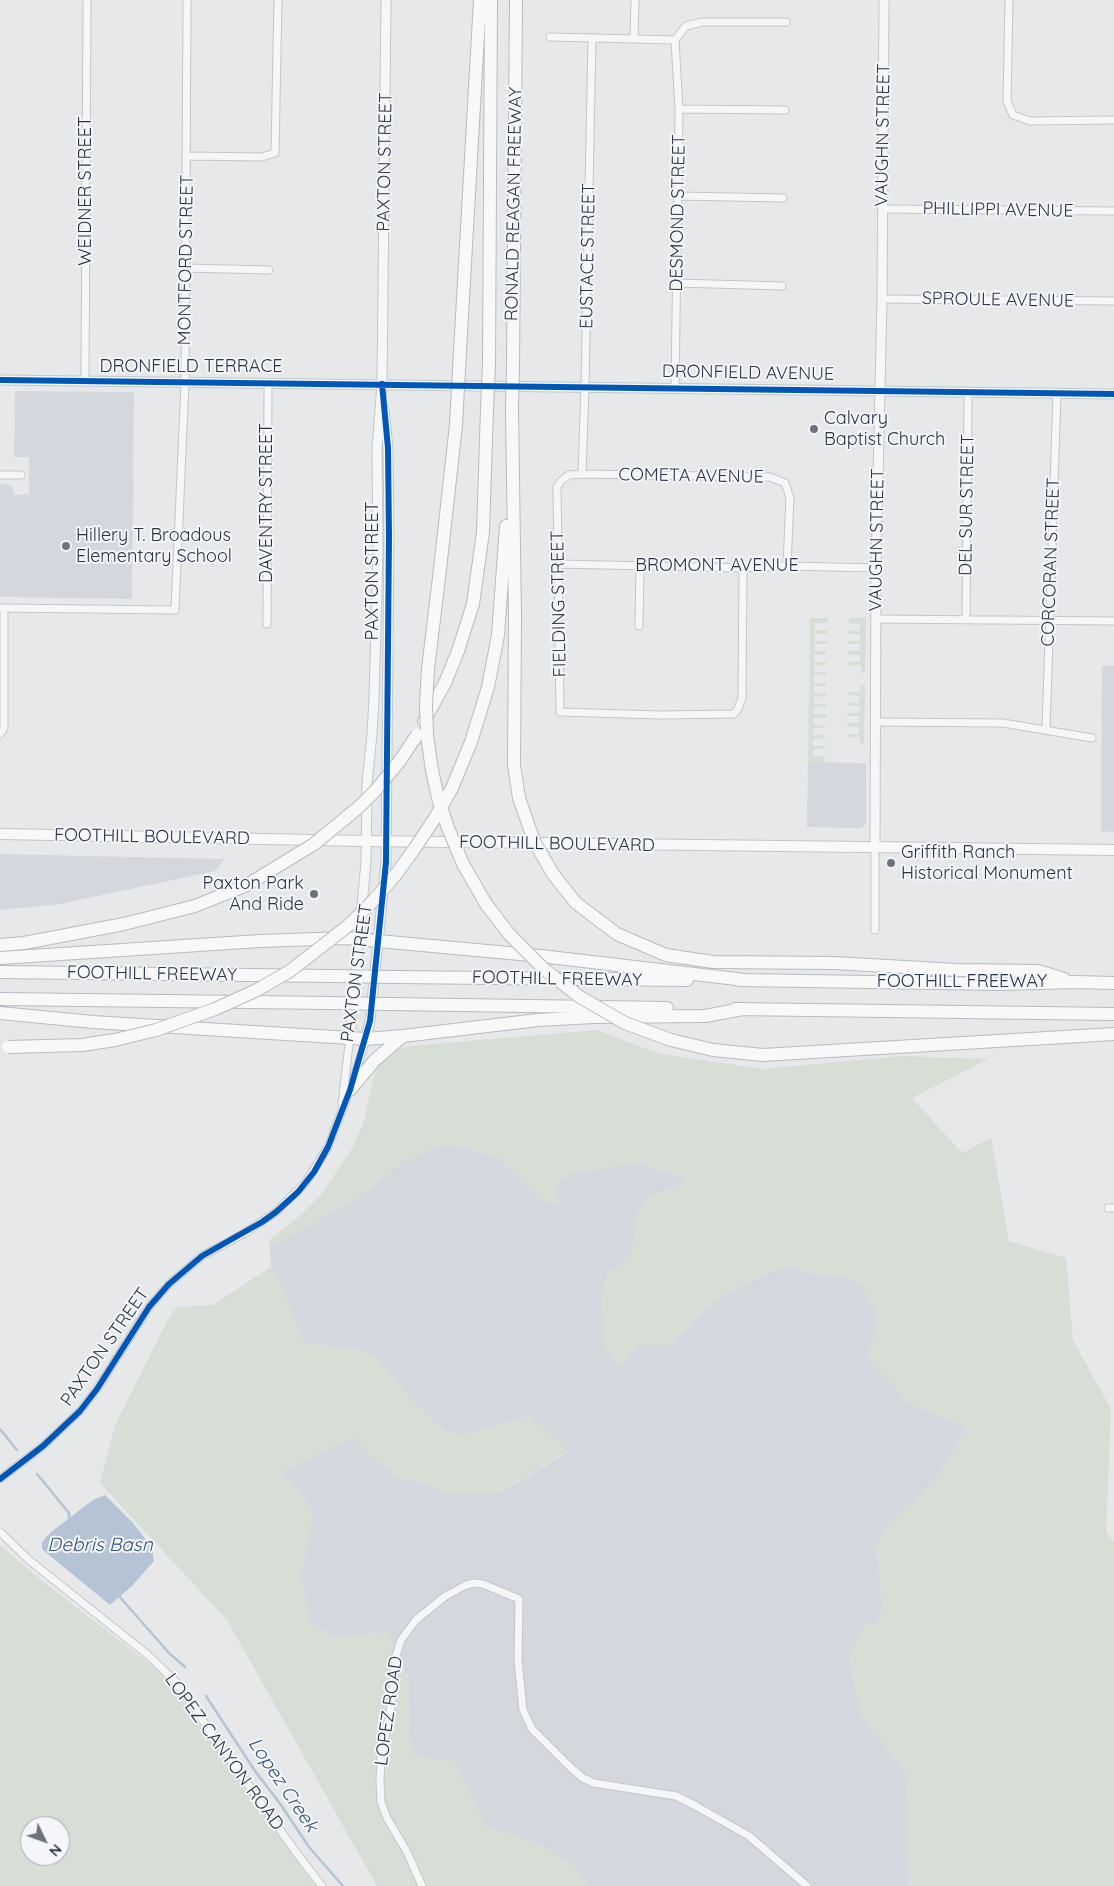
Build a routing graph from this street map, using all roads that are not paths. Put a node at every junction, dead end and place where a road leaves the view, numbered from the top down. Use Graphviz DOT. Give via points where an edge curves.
graph roads {
  1 [pos="87,0"];
  2 [pos="187,0"];
  3 [pos="278,0"];
  4 [pos="386,0"];
  5 [pos="480,0"];
  6 [pos="491,0"];
  7 [pos="516,0"];
  8 [pos="635,0"];
  9 [pos="884,0"];
  10 [pos="1009,0"];
  11 [pos="786,22"];
  12 [pos="550,37"];
  13 [pos="634,38"];
  14 [pos="592,39"];
  15 [pos="676,40"];
  16 [pos="679,109"];
  17 [pos="785,110"];
  18 [pos="1114,120"];
  19 [pos="187,156"];
  20 [pos="677,196"];
  21 [pos="783,198"];
  22 [pos="882,209"];
  23 [pos="1114,211"];
  24 [pos="184,268"];
  25 [pos="269,270"];
  26 [pos="677,283"];
  27 [pos="782,286"];
  28 [pos="882,299"];
  29 [pos="1114,301"];
  30 [pos="0,380"];
  31 [pos="85,382"];
  32 [pos="185,383"];
  33 [pos="268,383"];
  34 [pos="382,384"];
  35 [pos="585,386"];
  36 [pos="675,387"];
  37 [pos="879,390"];
  38 [pos="968,392"];
  39 [pos="1057,393"];
  40 [pos="1114,394"];
  41 [pos="512,409"];
  42 [pos="0,474"];
  43 [pos="582,474"];
  44 [pos="21,475"];
  45 [pos="558,497"];
  46 [pos="558,564"];
  47 [pos="640,565"];
  48 [pos="787,566"];
  49 [pos="743,568"];
  50 [pos="876,568"];
  51 [pos="2,608"];
  52 [pos="966,618"];
  53 [pos="876,619"];
  54 [pos="1050,619"];
  55 [pos="1114,621"];
  56 [pos="267,624"];
  57 [pos="639,626"];
  58 [pos="876,722"];
  59 [pos="1046,730"];
  60 [pos="0,734"];
  61 [pos="1092,738"];
  62 [pos="0,834"];
  63 [pos="366,841"];
  64 [pos="387,842"];
  65 [pos="875,847"];
  66 [pos="1114,850"];
  67 [pos="875,930"];
  68 [pos="358,939"];
  69 [pos="378,940"];
  70 [pos="0,945"];
  71 [pos="0,958"];
  72 [pos="0,972"];
  73 [pos="745,980"];
  74 [pos="1076,982"];
  75 [pos="1114,983"];
  76 [pos="0,999"];
  77 [pos="743,1009"];
  78 [pos="0,1013"];
  79 [pos="1114,1014"];
  80 [pos="1114,1034"];
  81 [pos="350,1036"];
  82 [pos="404,1036"];
  83 [pos="366,1039"];
  84 [pos="4,1047"];
  85 [pos="350,1090"];
  86 [pos="341,1112"];
  87 [pos="0,1479"];
  88 [pos="0,1532"];
  89 [pos="322,1886"];
  90 [pos="422,1886"];
  91 [pos="807,1886"];
  1 -- 31 [label="street, WEIDNER STREET"];
  2 -- 19 [label="street, MONTFORD STREET"];
  3 -- 19 [label="street" via="275,153 262,157"];
  4 -- 34 [label="street, PAXTON STREET"];
  5 -- 80 [label="highway, bridge" via="456,425 426,705 427,736 438,798 463,864 486,904 509,934 544,970 580,997 625,1023 671,1040 713,1050 763,1055"];
  6 -- 70 [label="highway, bridge" via="489,365 483,532 473,604 445,683 417,735 390,774 360,807 314,844 246,885 195,906 124,924"];
  7 -- 41 [label="highway, RONALD REAGAN FREEWAY, bridge"];
  8 -- 13 [label="street"];
  9 -- 22 [label="street, VAUGHN STREET"];
  10 -- 18 [label="street" via="1007,101 1013,115 1030,121"];
  11 -- 15 [label="street" via="702,22 686,26"];
  12 -- 14 [label="street"];
  13 -- 14 [label="street"];
  13 -- 15 [label="street"];
  14 -- 35 [label="street, EUSTACE STREET"];
  15 -- 16 [label="street, DESMOND STREET"];
  16 -- 17 [label="street"];
  16 -- 20 [label="street, DESMOND STREET"];
  19 -- 24 [label="street, MONTFORD STREET"];
  20 -- 21 [label="street"];
  20 -- 26 [label="street, DESMOND STREET"];
  22 -- 23 [label="street, PHILLIPPI AVENUE"];
  22 -- 28 [label="street, VAUGHN STREET"];
  24 -- 25 [label="street"];
  24 -- 32 [label="street, MONTFORD STREET"];
  26 -- 27 [label="street"];
  26 -- 36 [label="street, DESMOND STREET"];
  28 -- 29 [label="street, SPROULE AVENUE"];
  28 -- 37 [label="street, VAUGHN STREET"];
  30 -- 31 [label="street, DRONFIELD TERRACE"];
  31 -- 32 [label="street, DRONFIELD TERRACE"];
  32 -- 33 [label="street, DRONFIELD TERRACE"];
  32 -- 51 [label="street, MONTFORD STREET" via="175,610"];
  33 -- 34 [label="street, DRONFIELD TERRACE"];
  33 -- 56 [label="street, DAVENTRY STREET"];
  34 -- 35 [label="street, DRONFIELD AVENUE"];
  34 -- 63 [label="street, PAXTON STREET" via="377,448 374,698"];
  34 -- 64 [label="street, PAXTON STREET" via="388,448 389,536"];
  35 -- 36 [label="street, DRONFIELD AVENUE"];
  35 -- 43 [label="street, EUSTACE STREET"];
  36 -- 37 [label="street, DRONFIELD AVENUE"];
  37 -- 38 [label="street, DRONFIELD AVENUE"];
  37 -- 50 [label="street, VAUGHN STREET"];
  38 -- 39 [label="street, DRONFIELD AVENUE"];
  38 -- 52 [label="street, DEL SUR STREET"];
  39 -- 40 [label="street, DRONFIELD AVENUE"];
  39 -- 54 [label="street, CORCORAN STREET"];
  41 -- 74 [label="highway, bridge" via="514,765 519,798 534,841 553,874 576,903 617,934 666,955 713,962 1038,971"];
  41 -- 84 [label="highway, bridge" via="503,584 498,635 486,696 452,788 397,873 349,925 290,971 215,1010 115,1040 82,1045"];
  42 -- 44 [label="street"];
  43 -- 45 [label="street, COMETA AVENUE" via="568,476 562,481"];
  43 -- 48 [label="street, COMETA AVENUE" via="770,477 785,484 790,498"];
  45 -- 46 [label="street, FIELDING STREET"];
  46 -- 47 [label="street, BROMONT AVENUE"];
  46 -- 49 [label="street, FIELDING STREET" via="560,712 660,715 728,715 738,709 742,698"];
  47 -- 49 [label="street, BROMONT AVENUE"];
  47 -- 57 [label="street"];
  48 -- 49 [label="street, BROMONT AVENUE"];
  48 -- 50 [label="street, BROMONT AVENUE"];
  50 -- 53 [label="street, VAUGHN STREET"];
  51 -- 60 [label="street" via="4,728"];
  52 -- 53 [label="street"];
  52 -- 54 [label="street"];
  53 -- 58 [label="street, VAUGHN STREET"];
  54 -- 55 [label="street"];
  54 -- 59 [label="street, CORCORAN STREET"];
  58 -- 59 [label="street" via="1003,723"];
  58 -- 65 [label="street, VAUGHN STREET"];
  59 -- 61 [label="street"];
  62 -- 63 [label="main road, FOOTHILL BOULEVARD"];
  63 -- 64 [label="main road, FOOTHILL BOULEVARD"];
  63 -- 68 [label="street, PAXTON STREET"];
  64 -- 65 [label="main road, FOOTHILL BOULEVARD"];
  64 -- 69 [label="street, PAXTON STREET"];
  65 -- 66 [label="main road, FOOTHILL BOULEVARD"];
  65 -- 67 [label="street, VAUGHN STREET"];
  68 -- 69 [label="highway"];
  68 -- 71 [label="highway" via="260,941"];
  68 -- 81 [label="street, PAXTON STREET"];
  69 -- 73 [label="highway"];
  69 -- 83 [label="street, PAXTON STREET"];
  72 -- 73 [label="highway, FOOTHILL FREEWAY, bridge"];
  73 -- 74 [label="highway, FOOTHILL FREEWAY"];
  74 -- 75 [label="highway, FOOTHILL FREEWAY"];
  76 -- 77 [label="highway, FOOTHILL FREEWAY, bridge"];
  77 -- 79 [label="highway, FOOTHILL FREEWAY"];
  77 -- 82 [label="highway" via="705,1016 538,1020"];
  78 -- 81 [label="highway" via="93,1022"];
  81 -- 83 [label="highway"];
  81 -- 86 [label="street, PAXTON STREET"];
  82 -- 83 [label="highway"];
  82 -- 85 [label="highway" via="375,1060"];
  83 -- 85 [label="street, PAXTON STREET"];
  85 -- 86 [label="street, PAXTON STREET"];
  86 -- 87 [label="street, PAXTON STREET" via="323,1157 298,1192 262,1222 202,1256 174,1280 149,1307 80,1411 50,1440"];
  88 -- 89 [label="street, LOPEZ CANYON ROAD" via="29,1560 148,1655 175,1681"];
  90 -- 91 [label="street, LOPEZ ROAD" via="381,1802 381,1756 391,1707 396,1656 401,1640 416,1620 444,1597 474,1583 519,1599 518,1660 523,1710 532,1729 565,1762 594,1783 676,1796 716,1816 749,1836"];
}
